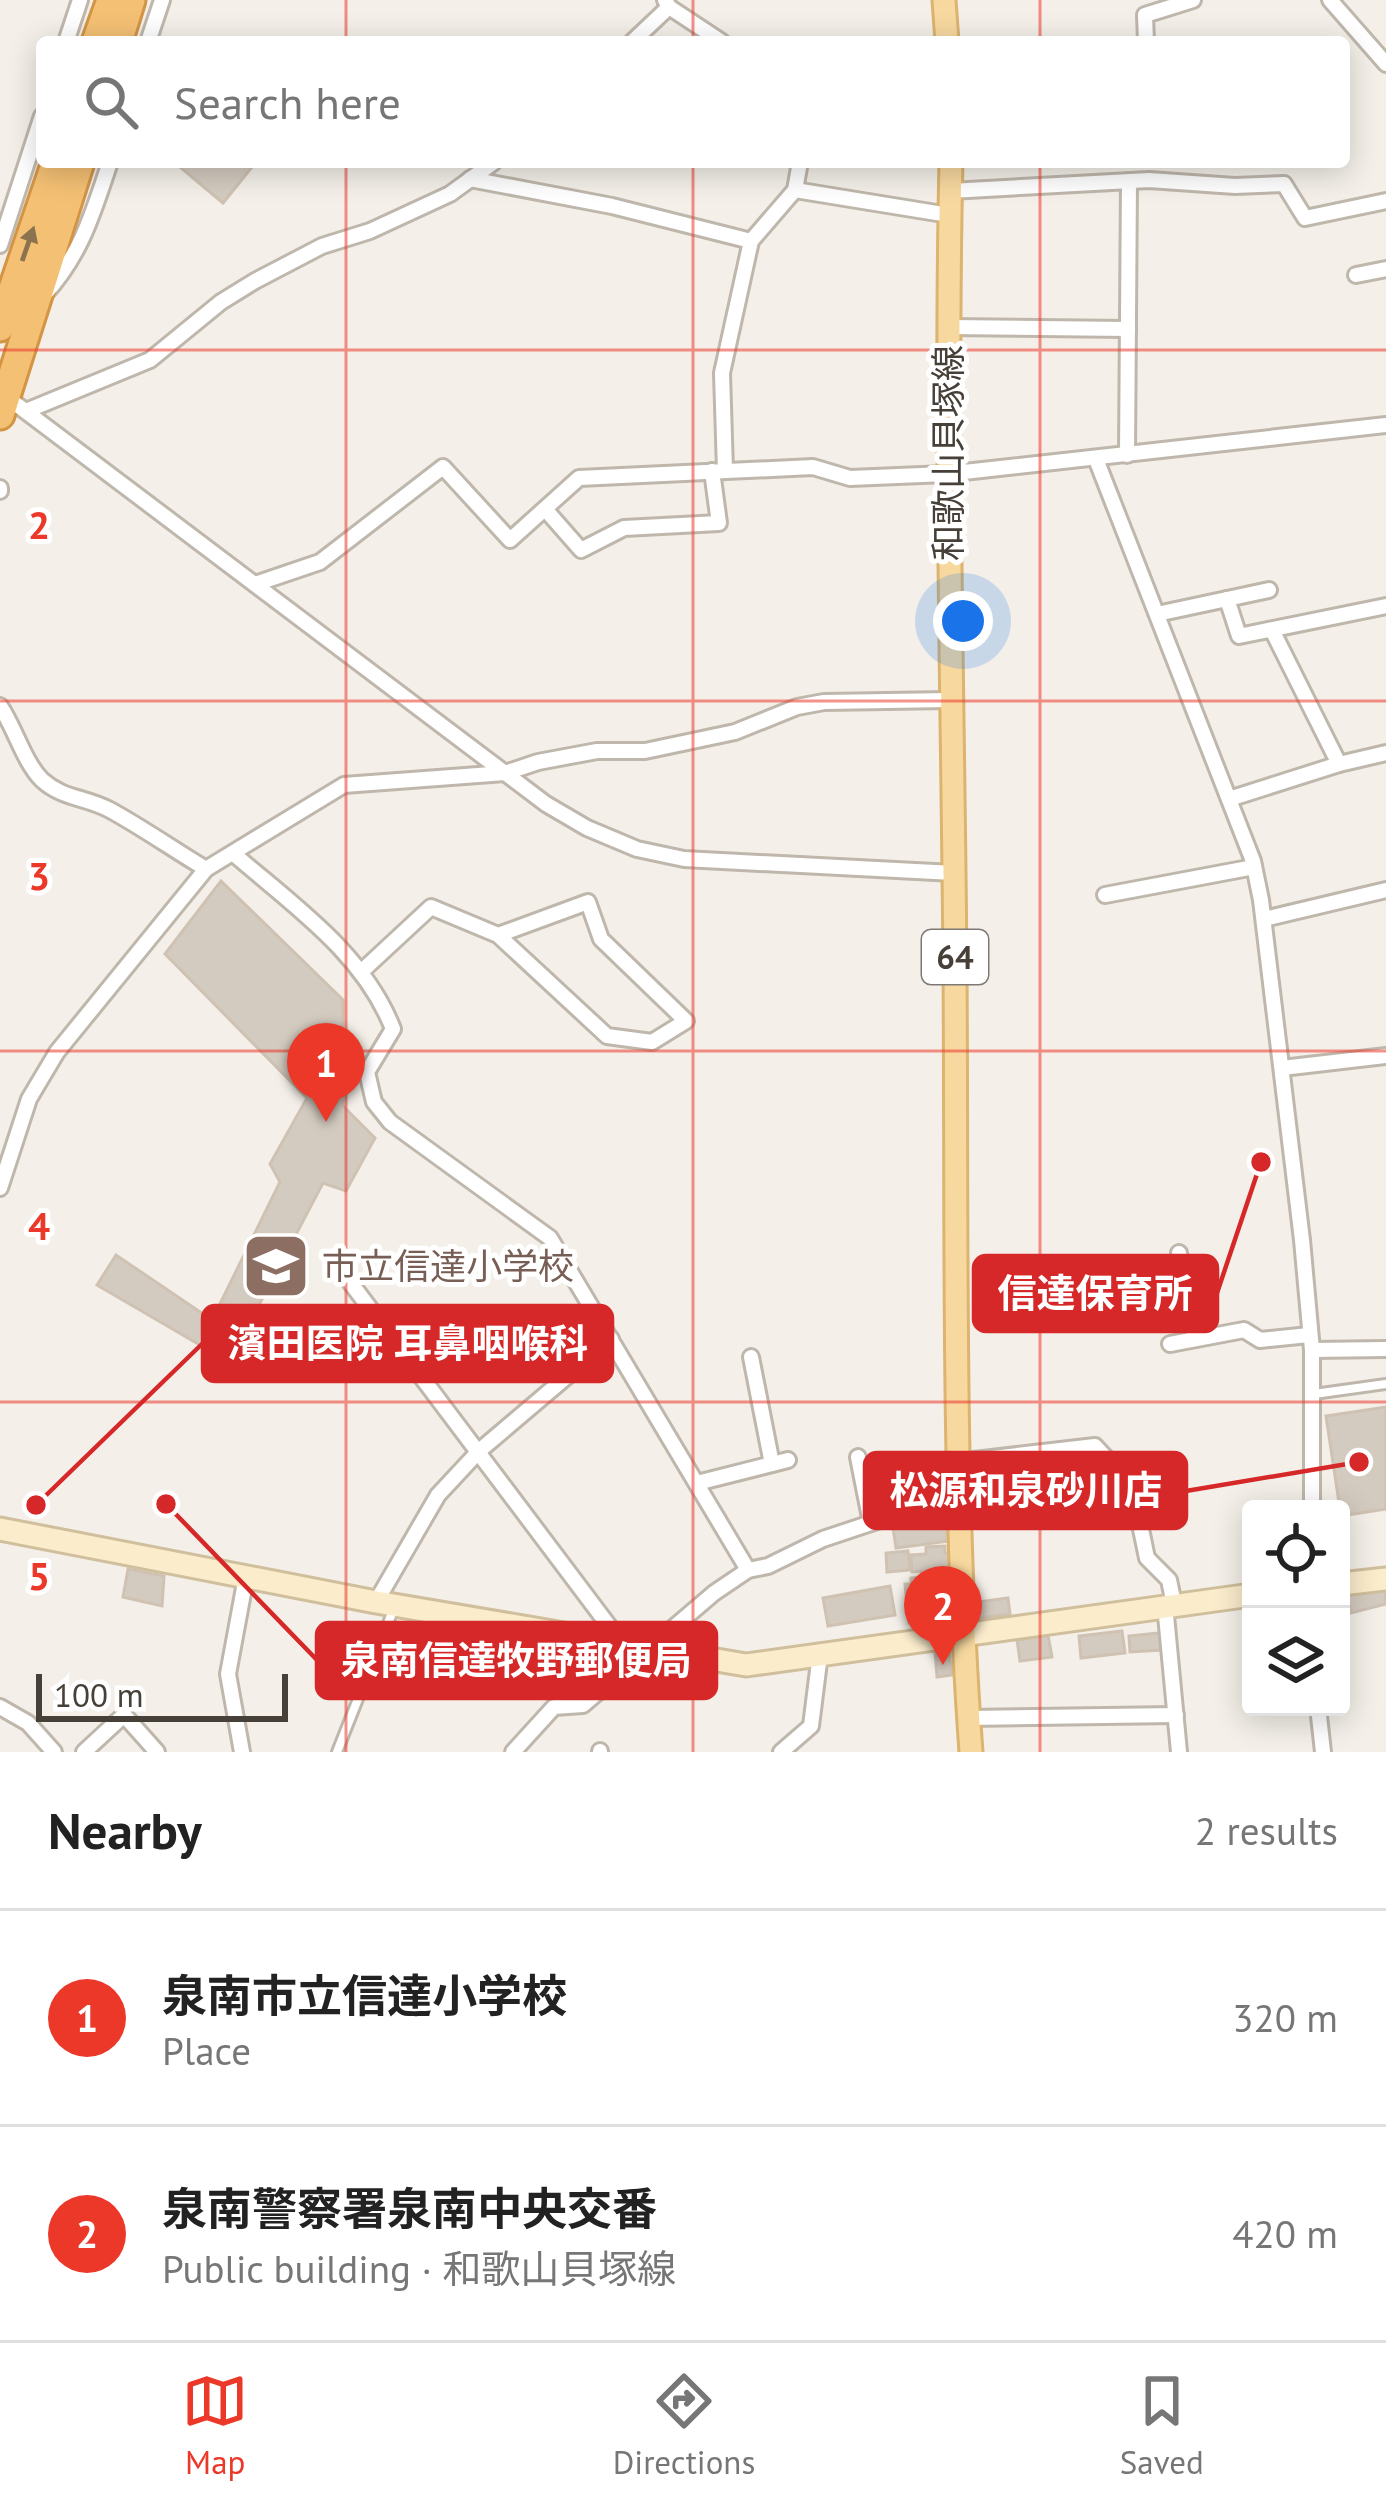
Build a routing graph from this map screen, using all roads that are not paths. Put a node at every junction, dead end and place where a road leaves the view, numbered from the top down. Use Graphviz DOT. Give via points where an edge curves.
graph roads {
  1 [pos="80,0"];
  2 [pos="111,0"];
  3 [pos="131,0"];
  4 [pos="162,0"];
  5 [pos="944,0"];
  6 [pos="1193,0"];
  7 [pos="1330,0"];
  8 [pos="667,4"];
  9 [pos="68,36"];
  10 [pos="99,36"];
  11 [pos="120,36"];
  12 [pos="150,36"];
  13 [pos="638,36"];
  14 [pos="713,36"];
  15 [pos="947,36"];
  16 [pos="1148,36"];
  17 [pos="1386,64"];
  18 [pos="36,134"];
  19 [pos="54,168"];
  20 [pos="78,168"];
  21 [pos="108,168"];
  22 [pos="486,168"];
  23 [pos="799,168"];
  24 [pos="951,168"];
  25 [pos="470,179"];
  26 [pos="1129,181"];
  27 [pos="795,190"];
  28 [pos="950,191"];
  29 [pos="1386,201"];
  30 [pos="950,215"];
  31 [pos="751,241"];
  32 [pos="0,245"];
  33 [pos="1386,268"];
  34 [pos="1356,275"];
  35 [pos="36,303"];
  36 [pos="0,327"];
  37 [pos="948,327"];
  38 [pos="1128,329"];
  39 [pos="8,404"];
  40 [pos="1386,425"];
  41 [pos="1127,455"];
  42 [pos="1096,459"];
  43 [pos="719,471"];
  44 [pos="946,474"];
  45 [pos="545,509"];
  46 [pos="255,584"];
  47 [pos="1269,590"];
  48 [pos="1226,599"];
  49 [pos="1386,606"];
  50 [pos="1156,614"];
  51 [pos="1272,630"];
  52 [pos="949,700"];
  53 [pos="0,706"];
  54 [pos="1386,753"];
  55 [pos="1339,764"];
  56 [pos="505,773"];
  57 [pos="1229,800"];
  58 [pos="235,855"];
  59 [pos="1254,867"];
  60 [pos="206,869"];
  61 [pos="954,874"];
  62 [pos="1386,890"];
  63 [pos="1105,896"];
  64 [pos="1264,919"];
  65 [pos="498,935"];
  66 [pos="362,971"];
  67 [pos="1386,1057"];
  68 [pos="1282,1068"];
  69 [pos="0,1188"];
  70 [pos="1179,1253"];
  71 [pos="350,1282"];
  72 [pos="611,1339"];
  73 [pos="1195,1339"];
  74 [pos="1310,1342"];
  75 [pos="1169,1344"];
  76 [pos="1386,1348"];
  77 [pos="751,1357"];
  78 [pos="1386,1384"];
  79 [pos="1312,1394"];
  80 [pos="479,1451"];
  81 [pos="859,1457"];
  82 [pos="957,1462"];
  83 [pos="697,1484"];
  84 [pos="1312,1500"];
  85 [pos="956,1509"];
  86 [pos="871,1523"];
  87 [pos="0,1529"];
  88 [pos="748,1570"];
  89 [pos="246,1576"];
  90 [pos="1386,1579"];
  91 [pos="1350,1584"];
  92 [pos="1242,1596"];
  93 [pos="386,1603"];
  94 [pos="1170,1605"];
  95 [pos="962,1632"];
  96 [pos="622,1643"];
  97 [pos="649,1648"];
  98 [pos="820,1654"];
  99 [pos="0,1707"];
  100 [pos="1176,1715"];
  101 [pos="1319,1716"];
  102 [pos="969,1718"];
  103 [pos="54,1752"];
  104 [pos="84,1752"];
  105 [pos="157,1752"];
  106 [pos="242,1752"];
  107 [pos="337,1752"];
  108 [pos="514,1752"];
  109 [pos="782,1752"];
  110 [pos="971,1752"];
  111 [pos="1179,1752"];
  112 [pos="1323,1752"];
  1 -- 9 [label="street"];
  2 -- 10 [label="highway"];
  3 -- 11 [label="highway"];
  4 -- 12 [label="street"];
  5 -- 15 [label="main road"];
  6 -- 16 [label="street" via="1144,15"];
  7 -- 17 [label="street"];
  8 -- 13 [label="street"];
  8 -- 14 [label="street"];
  18 -- 32 [label="street"];
  36 -- 19 [label="highway, one-way"];
  20 -- 35 [label="highway"];
  21 -- 35 [label="street" via="86,237"];
  22 -- 25 [label="street"];
  23 -- 27 [label="street"];
  24 -- 28 [label="main road, 和歌山貝塚線 / 64"];
  25 -- 31 [label="street"];
  25 -- 39 [label="street" via="255,280 150,360"];
  26 -- 28 [label="street"];
  26 -- 29 [label="street" via="1284,184 1305,218"];
  26 -- 38 [label="street"];
  27 -- 30 [label="street"];
  27 -- 31 [label="street"];
  28 -- 30 [label="main road, 和歌山貝塚線 / 64"];
  30 -- 37 [label="main road, 和歌山貝塚線 / 64"];
  31 -- 43 [label="street" via="722,373"];
  33 -- 34 [label="street"];
  35 -- 39 [label="highway"];
  37 -- 38 [label="street"];
  37 -- 44 [label="main road, 和歌山貝塚線 / 64"];
  38 -- 41 [label="street"];
  39 -- 46 [label="street"];
  40 -- 41 [label="street"];
  41 -- 42 [label="street"];
  42 -- 44 [label="street"];
  42 -- 50 [label="street"];
  43 -- 44 [label="street"];
  43 -- 45 [label="street" via="579,478"];
  43 -- 45 [label="street" via="718,523 624,528 581,550"];
  44 -- 52 [label="main road, 和歌山貝塚線 / 64"];
  45 -- 46 [label="street" via="510,540 443,467 320,562"];
  46 -- 56 [label="street"];
  47 -- 48 [label="street"];
  48 -- 50 [label="street"];
  48 -- 51 [label="street" via="1239,636"];
  49 -- 51 [label="street"];
  50 -- 57 [label="street"];
  51 -- 55 [label="street"];
  52 -- 56 [label="street" via="824,702 735,732"];
  52 -- 61 [label="main road, 和歌山貝塚線 / 64"];
  53 -- 60 [label="street" via="38,776"];
  54 -- 55 [label="street"];
  55 -- 57 [label="street"];
  56 -- 58 [label="street" via="344,785"];
  56 -- 61 [label="street" via="587,828 684,860"];
  57 -- 59 [label="street"];
  58 -- 60 [label="street"];
  58 -- 66 [label="street"];
  59 -- 63 [label="street"];
  59 -- 64 [label="street"];
  60 -- 69 [label="street" via="57,1052 29,1099"];
  61 -- 82 [label="main road, 和歌山貝塚線 / 64"];
  62 -- 64 [label="street"];
  64 -- 68 [label="street"];
  65 -- 65 [label="street" via="588,902 601,939 686,1021 652,1042 607,1036"];
  65 -- 66 [label="street" via="431,908"];
  66 -- 72 [label="street" via="393,1029 367,1072 374,1102 390,1122 550,1238"];
  67 -- 68 [label="street"];
  68 -- 74 [label="street"];
  70 -- 73 [label="street"];
  71 -- 80 [label="street"];
  72 -- 80 [label="street"];
  72 -- 83 [label="street"];
  73 -- 74 [label="street" via="1244,1330 1260,1340"];
  73 -- 75 [label="street"];
  74 -- 76 [label="street"];
  74 -- 79 [label="street"];
  77 -- 83 [label="street" via="780,1462"];
  78 -- 79 [label="lane"];
  79 -- 84 [label="street"];
  80 -- 93 [label="street" via="438,1496"];
  80 -- 96 [label="street"];
  81 -- 86 [label="street"];
  82 -- 85 [label="main road, 和歌山貝塚線 / 64"];
  82 -- 94 [label="street" via="1094,1446 1132,1486 1147,1558 1169,1580"];
  83 -- 88 [label="street"];
  85 -- 86 [label="street"];
  85 -- 95 [label="main road, 和歌山貝塚線 / 64"];
  86 -- 88 [label="street"];
  87 -- 89 [label="street"];
  88 -- 97 [label="street"];
  89 -- 93 [label="street"];
  89 -- 106 [label="street" via="229,1674"];
  90 -- 91 [label="street"];
  92 -- 94 [label="street"];
  93 -- 96 [label="street"];
  93 -- 107 [label="lane"];
  94 -- 95 [label="street"];
  94 -- 100 [label="street"];
  95 -- 98 [label="street"];
  95 -- 102 [label="main road, 和歌山貝塚線 / 64"];
  96 -- 97 [label="street"];
  97 -- 98 [label="street" via="746,1664"];
  97 -- 108 [label="street" via="583,1706 554,1707"];
  98 -- 109 [label="street" via="811,1726"];
  99 -- 103 [label="street"];
  100 -- 102 [label="street"];
  100 -- 111 [label="street"];
  101 -- 112 [label="street"];
  102 -- 110 [label="main road, 和歌山貝塚線 / 64"];
  104 -- 105 [label="street" via="124,1715"];
}
